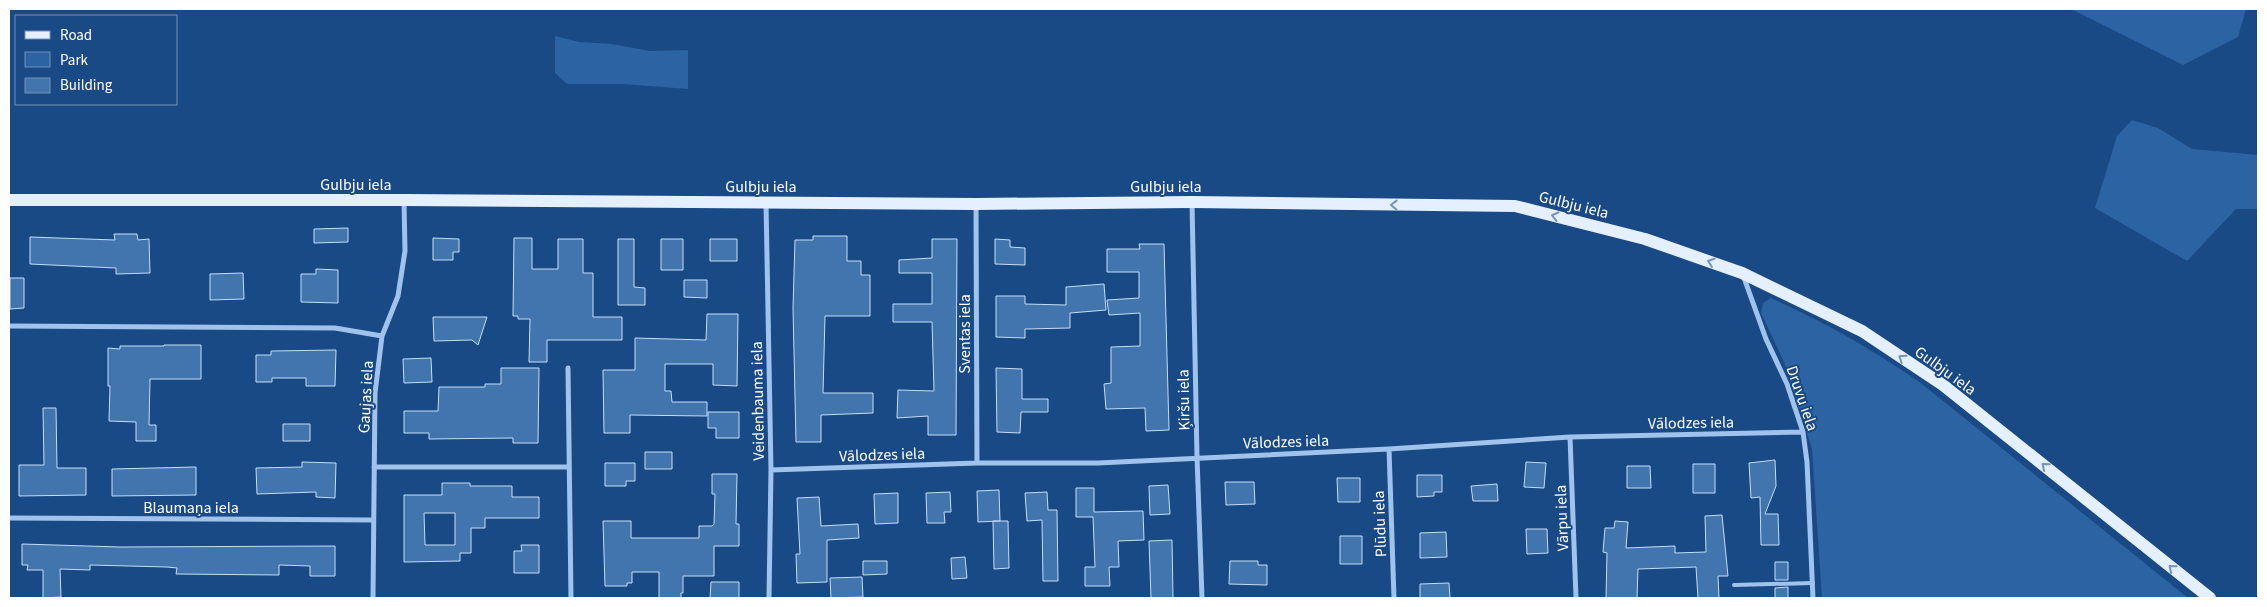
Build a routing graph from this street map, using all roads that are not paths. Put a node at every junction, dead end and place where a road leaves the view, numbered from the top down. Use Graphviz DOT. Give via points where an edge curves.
graph roads {
  1 [pos="9,200"];
  2 [pos="404,200"];
  3 [pos="1192,202"];
  4 [pos="766,203"];
  5 [pos="976,204"];
  6 [pos="1742,273"];
  7 [pos="9,326"];
  8 [pos="382,336"];
  9 [pos="568,368"];
  10 [pos="1803,432"];
  11 [pos="1570,437"];
  12 [pos="1389,449"];
  13 [pos="1197,457"];
  14 [pos="977,463"];
  15 [pos="374,467"];
  16 [pos="569,467"];
  17 [pos="770,470"];
  18 [pos="9,518"];
  19 [pos="372,520"];
  20 [pos="1813,583"];
  21 [pos="1734,585"];
  22 [pos="373,598"];
  23 [pos="571,598"];
  24 [pos="769,598"];
  25 [pos="1202,598"];
  26 [pos="1394,598"];
  27 [pos="1576,598"];
  28 [pos="1813,598"];
  29 [pos="2210,598"];
  1 -- 2 [label="main road, Gulbju iela"];
  2 -- 4 [label="main road, Gulbju iela"];
  2 -- 8 [label="street, Gaujas iela" via="405,251 398,296"];
  3 -- 5 [label="main road, Gulbju iela"];
  6 -- 3 [label="main road, Gulbju iela, one-way" via="1645,239 1514,206"];
  3 -- 13 [label="street, Ķiršu iela"];
  4 -- 5 [label="main road, Gulbju iela"];
  4 -- 17 [label="street, Veidenbauma iela"];
  5 -- 14 [label="street, Sventas iela"];
  6 -- 10 [label="street, Druvu iela"];
  29 -- 6 [label="main road, Gulbju iela, one-way" via="1943,385 1862,330"];
  7 -- 8 [label="street" via="335,328"];
  8 -- 15 [label="street, Gaujas iela" via="375,393"];
  9 -- 16 [label="street"];
  10 -- 11 [label="street, Vālodzes iela"];
  10 -- 20 [label="street, Druvu iela"];
  11 -- 12 [label="street, Vālodzes iela"];
  11 -- 27 [label="street, Vārpu iela"];
  12 -- 13 [label="street, Vālodzes iela"];
  12 -- 26 [label="street, Plūdu iela"];
  13 -- 14 [label="street, Vālodzes iela" via="1098,463"];
  13 -- 25 [label="street, Ķiršu iela"];
  14 -- 17 [label="street, Vālodzes iela"];
  15 -- 16 [label="street"];
  15 -- 19 [label="street, Gaujas iela"];
  16 -- 23 [label="street"];
  17 -- 24 [label="street, Veidenbauma iela"];
  18 -- 19 [label="street, Blaumaņa iela"];
  19 -- 22 [label="street, Gaujas iela"];
  20 -- 21 [label="lane"];
  20 -- 28 [label="street, Druvu iela"];
}
